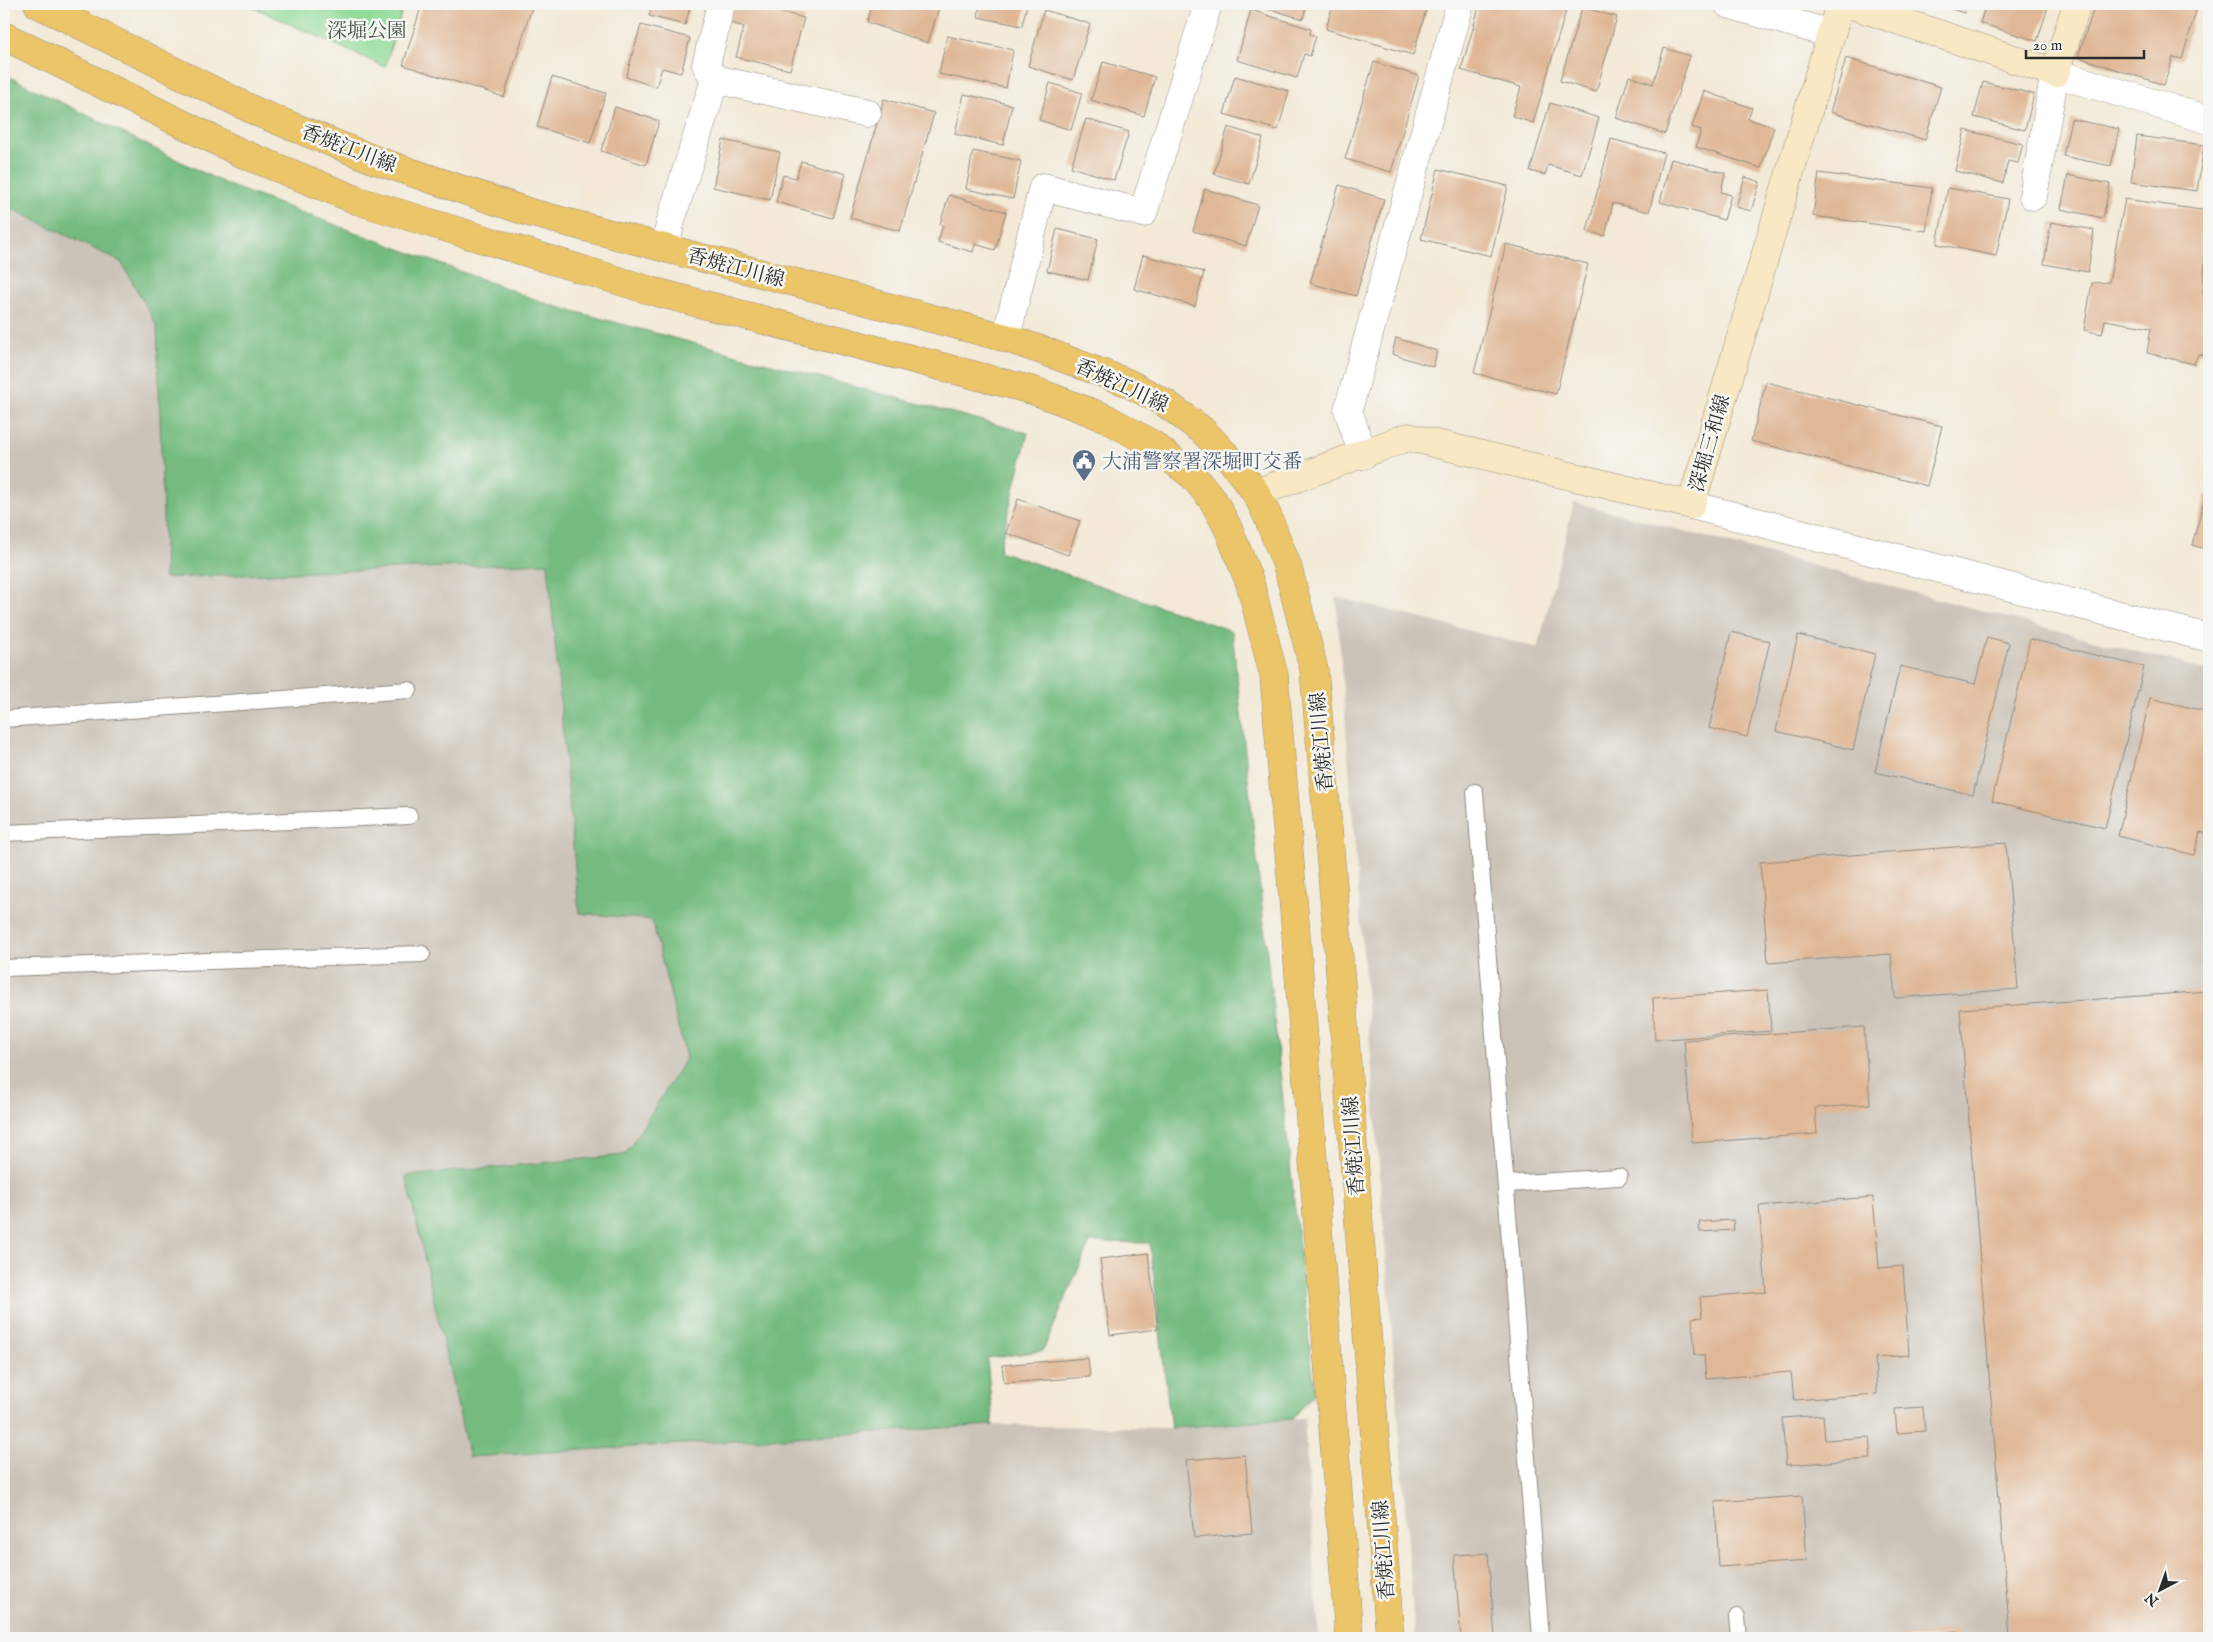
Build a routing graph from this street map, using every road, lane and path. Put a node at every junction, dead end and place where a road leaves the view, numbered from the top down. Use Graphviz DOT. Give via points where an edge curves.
graph roads {
  1 [pos="38,4"];
  2 [pos="721,4"];
  3 [pos="1208,4"];
  4 [pos="1460,4"];
  5 [pos="1728,4"];
  6 [pos="1840,4"];
  7 [pos="1849,4"];
  8 [pos="2077,4"];
  9 [pos="1905,12"];
  10 [pos="1831,34"];
  11 [pos="4,36"];
  12 [pos="2055,73"];
  13 [pos="715,78"];
  14 [pos="867,113"];
  15 [pos="2209,120"];
  16 [pos="2033,196"];
  17 [pos="665,248"];
  18 [pos="1006,338"];
  19 [pos="1363,455"];
  20 [pos="1256,493"];
  21 [pos="1694,493"];
  22 [pos="2209,638"];
  23 [pos="409,690"];
  24 [pos="4,719"];
  25 [pos="1475,792"];
  26 [pos="409,816"];
  27 [pos="4,833"];
  28 [pos="422,954"];
  29 [pos="4,968"];
  30 [pos="1619,1178"];
  31 [pos="1506,1184"];
  32 [pos="1737,1617"];
  33 [pos="1349,1638"];
  34 [pos="1390,1638"];
  35 [pos="1541,1638"];
  36 [pos="1739,1638"];
  1 -- 17 [label="main road, 香焼江川線" via="259,113 375,160 528,212"];
  2 -- 13 [label="street" via="706,65"];
  3 -- 18 [label="street" via="1143,213 1043,187"];
  4 -- 19 [label="street" via="1348,410"];
  5 -- 10 [label="street"];
  6 -- 10 [label="main road, 深堀三和線"];
  7 -- 9 [label="main road"];
  8 -- 12 [label="main road"];
  9 -- 12 [label="main road"];
  10 -- 21 [label="main road, 深堀三和線"];
  11 -- 33 [label="main road, 香焼江川線" via="241,153 359,201 652,291 1035,391 1106,418 1152,444 1193,476 1213,500 1228,528 1250,583 1274,676"];
  12 -- 15 [label="street"];
  12 -- 16 [label="street"];
  13 -- 14 [label="street"];
  13 -- 17 [label="street"];
  17 -- 18 [label="main road, 香焼江川線"];
  18 -- 20 [label="main road, 香焼江川線" via="1128,383 1166,403 1202,430"];
  19 -- 20 [label="main road, 深堀三和線"];
  19 -- 21 [label="main road, 深堀三和線" via="1408,437"];
  20 -- 34 [label="main road, 香焼江川線" via="1288,568 1314,670"];
  21 -- 22 [label="street"];
  23 -- 24 [label="lane"];
  25 -- 31 [label="lane"];
  26 -- 27 [label="lane"];
  28 -- 29 [label="lane"];
  30 -- 31 [label="lane"];
  31 -- 35 [label="lane"];
  32 -- 36 [label="lane"];
}
